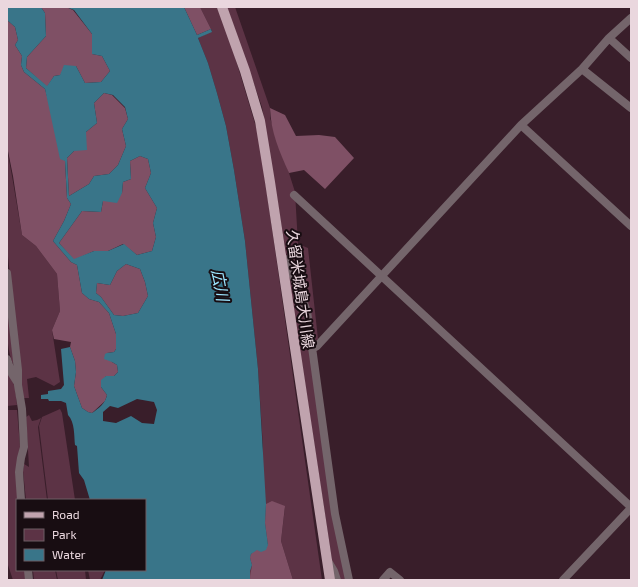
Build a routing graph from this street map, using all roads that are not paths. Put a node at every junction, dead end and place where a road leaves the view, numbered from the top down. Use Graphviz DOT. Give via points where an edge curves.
graph roads {
  1 [pos="222,7"];
  2 [pos="631,18"];
  3 [pos="609,38"];
  4 [pos="631,58"];
  5 [pos="582,69"];
  6 [pos="631,108"];
  7 [pos="521,125"];
  8 [pos="294,195"];
  9 [pos="631,226"];
  10 [pos="281,256"];
  11 [pos="7,273"];
  12 [pos="382,276"];
  13 [pos="312,349"];
  14 [pos="7,358"];
  15 [pos="18,385"];
  16 [pos="21,499"];
  17 [pos="631,508"];
  18 [pos="326,559"];
  19 [pos="330,580"];
  20 [pos="337,580"];
  21 [pos="349,580"];
  22 [pos="383,580"];
  23 [pos="400,580"];
  24 [pos="563,580"];
  1 -- 10 [label="main road, 久留米城島大川線" via="260,121"];
  2 -- 3 [label="street"];
  3 -- 4 [label="street"];
  3 -- 5 [label="street"];
  5 -- 6 [label="street"];
  5 -- 7 [label="street"];
  7 -- 9 [label="street"];
  7 -- 12 [label="street"];
  8 -- 12 [label="street"];
  10 -- 13 [label="street" via="288,263 307,311"];
  10 -- 18 [label="main road, 久留米城島大川線"];
  11 -- 15 [label="street"];
  12 -- 13 [label="street"];
  12 -- 17 [label="street"];
  13 -- 21 [label="street" via="334,514"];
  14 -- 15 [label="street"];
  15 -- 16 [label="street" via="24,447 19,472"];
  17 -- 24 [label="street"];
  18 -- 19 [label="main road, 久留米城島大川線"];
  18 -- 20 [label="street"];
  22 -- 23 [label="street" via="390,572"];
}
